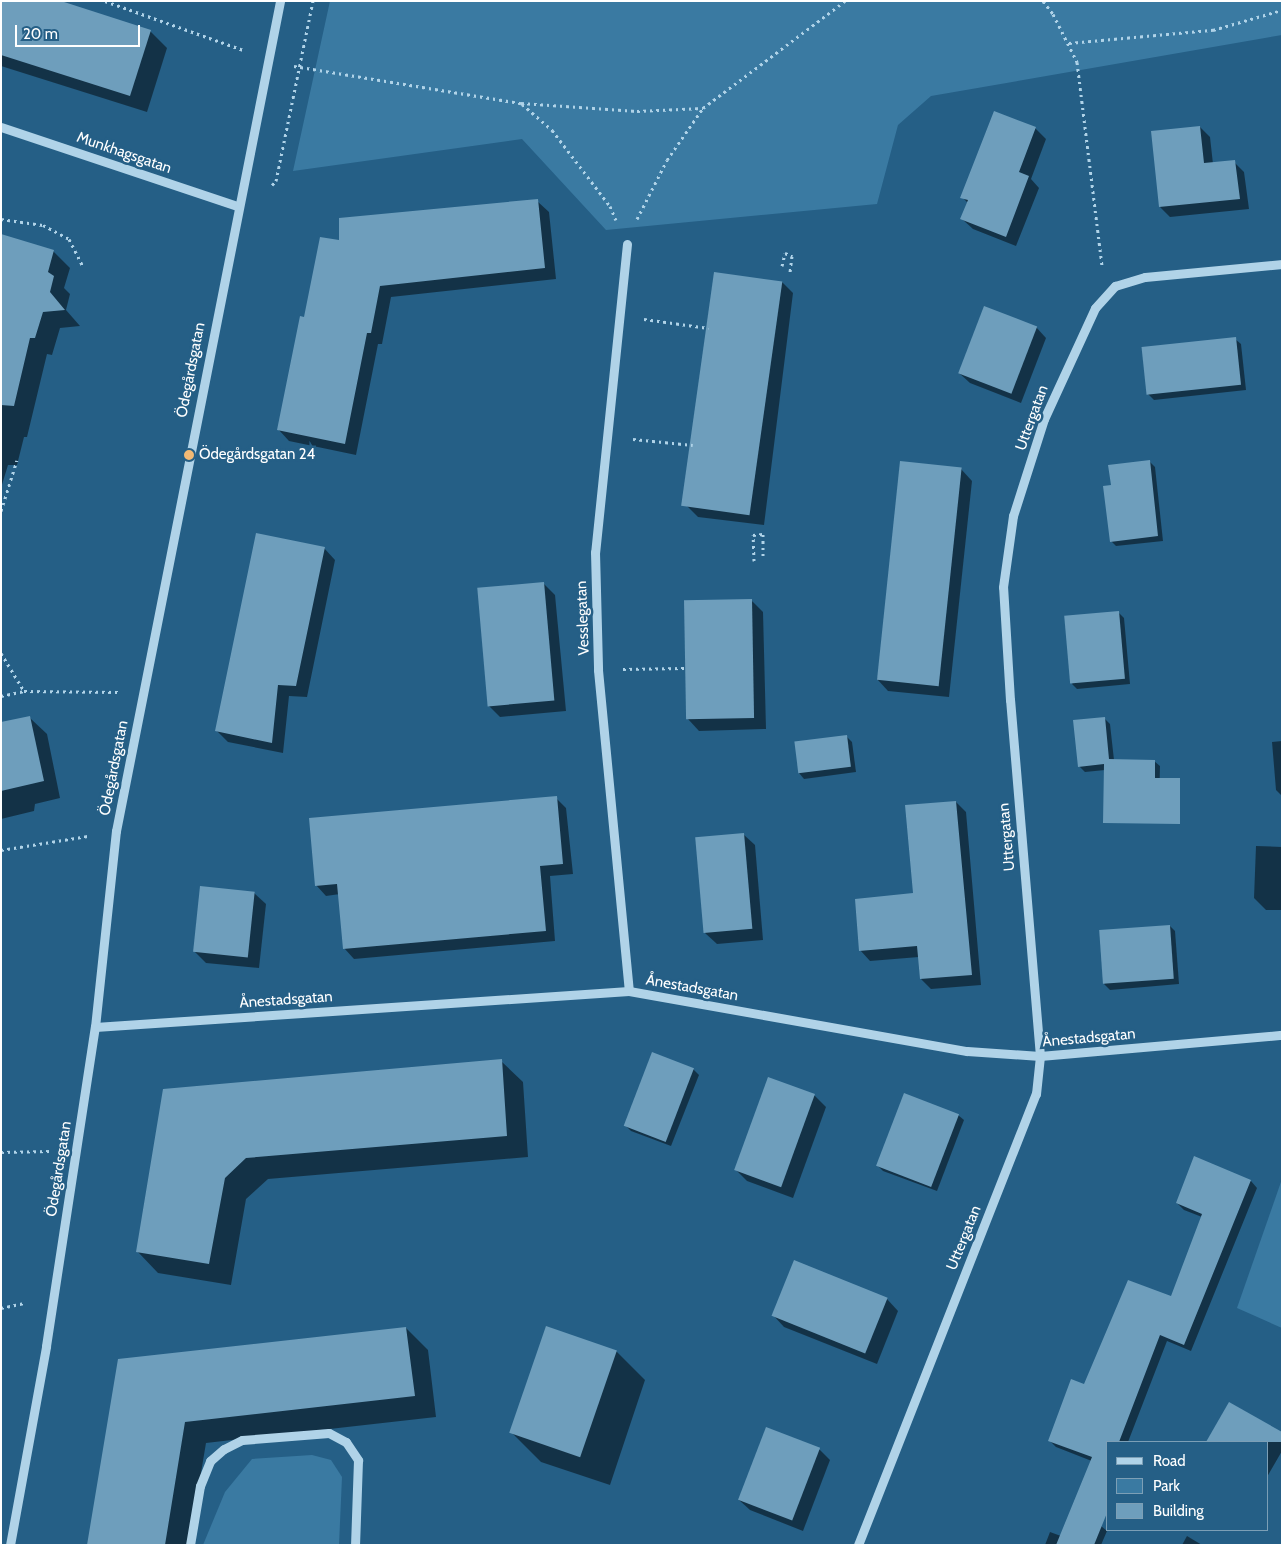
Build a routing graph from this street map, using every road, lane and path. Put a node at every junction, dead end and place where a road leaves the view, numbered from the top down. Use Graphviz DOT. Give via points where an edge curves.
graph roads {
  1 [pos="105,1"];
  2 [pos="280,1"];
  3 [pos="844,1"];
  4 [pos="1042,1"];
  5 [pos="1282,10"];
  6 [pos="1069,43"];
  7 [pos="268,58"];
  8 [pos="521,103"];
  9 [pos="703,108"];
  10 [pos="1,127"];
  11 [pos="237,206"];
  12 [pos="1,220"];
  13 [pos="627,244"];
  14 [pos="1282,264"];
  15 [pos="83,266"];
  16 [pos="782,266"];
  17 [pos="790,273"];
  18 [pos="1115,286"];
  19 [pos="619,315"];
  20 [pos="708,328"];
  21 [pos="605,436"];
  22 [pos="693,445"];
  23 [pos="18,460"];
  24 [pos="1,511"];
  25 [pos="762,559"];
  26 [pos="754,561"];
  27 [pos="1,653"];
  28 [pos="685,668"];
  29 [pos="598,670"];
  30 [pos="24,691"];
  31 [pos="142,692"];
  32 [pos="1,696"];
  33 [pos="116,831"];
  34 [pos="1,850"];
  35 [pos="629,991"];
  36 [pos="95,1027"];
  37 [pos="1282,1035"];
  38 [pos="1040,1056"];
  39 [pos="76,1151"];
  40 [pos="1,1152"];
  41 [pos="10,1545"];
  42 [pos="190,1545"];
  43 [pos="355,1545"];
  44 [pos="858,1545"];
  1 -- 7 [label="path"];
  2 -- 7 [label="street, Ödegårdsgatan"];
  3 -- 9 [label="path"];
  4 -- 6 [label="path"];
  5 -- 6 [label="path" via="1213,30"];
  6 -- 18 [label="path" via="1080,81 1100,257 1105,273"];
  7 -- 8 [label="path" via="392,84"];
  7 -- 11 [label="street, Ödegårdsgatan"];
  8 -- 9 [label="path" via="637,111"];
  8 -- 13 [label="path" via="552,130 582,167 610,206"];
  9 -- 13 [label="path" via="667,160"];
  10 -- 11 [label="street, Munkhagsgatan"];
  11 -- 31 [label="street, Ödegårdsgatan"];
  12 -- 15 [label="path" via="43,225 69,239"];
  13 -- 19 [label="street, Vesslegatan"];
  14 -- 18 [label="street" via="1145,277"];
  16 -- 17 [label="path" via="785,253 792,256"];
  18 -- 38 [label="street, Uttergatan" via="1095,308 1044,419 1013,516 1006,557 1004,620"];
  19 -- 20 [label="path"];
  19 -- 21 [label="street, Vesslegatan"];
  21 -- 22 [label="path"];
  21 -- 29 [label="street, Vesslegatan" via="595,552"];
  23 -- 24 [label="path"];
  25 -- 26 [label="path" via="763,534 753,535"];
  27 -- 30 [label="path"];
  28 -- 29 [label="path"];
  29 -- 35 [label="street, Vesslegatan"];
  30 -- 31 [label="path"];
  30 -- 32 [label="path"];
  31 -- 33 [label="street, Ödegårdsgatan"];
  33 -- 34 [label="path"];
  33 -- 36 [label="street, Ödegårdsgatan"];
  35 -- 36 [label="street, Ånestadsgatan"];
  35 -- 38 [label="street, Ånestadsgatan" via="967,1051"];
  36 -- 39 [label="street, Ödegårdsgatan"];
  37 -- 38 [label="street, Ånestadsgatan"];
  38 -- 44 [label="street, Uttergatan" via="1036,1094"];
  39 -- 40 [label="path"];
  39 -- 41 [label="street, Ödegårdsgatan"];
  42 -- 43 [label="street" via="200,1486 210,1461 224,1449 242,1440 329,1434 346,1442 358,1460"];
}
